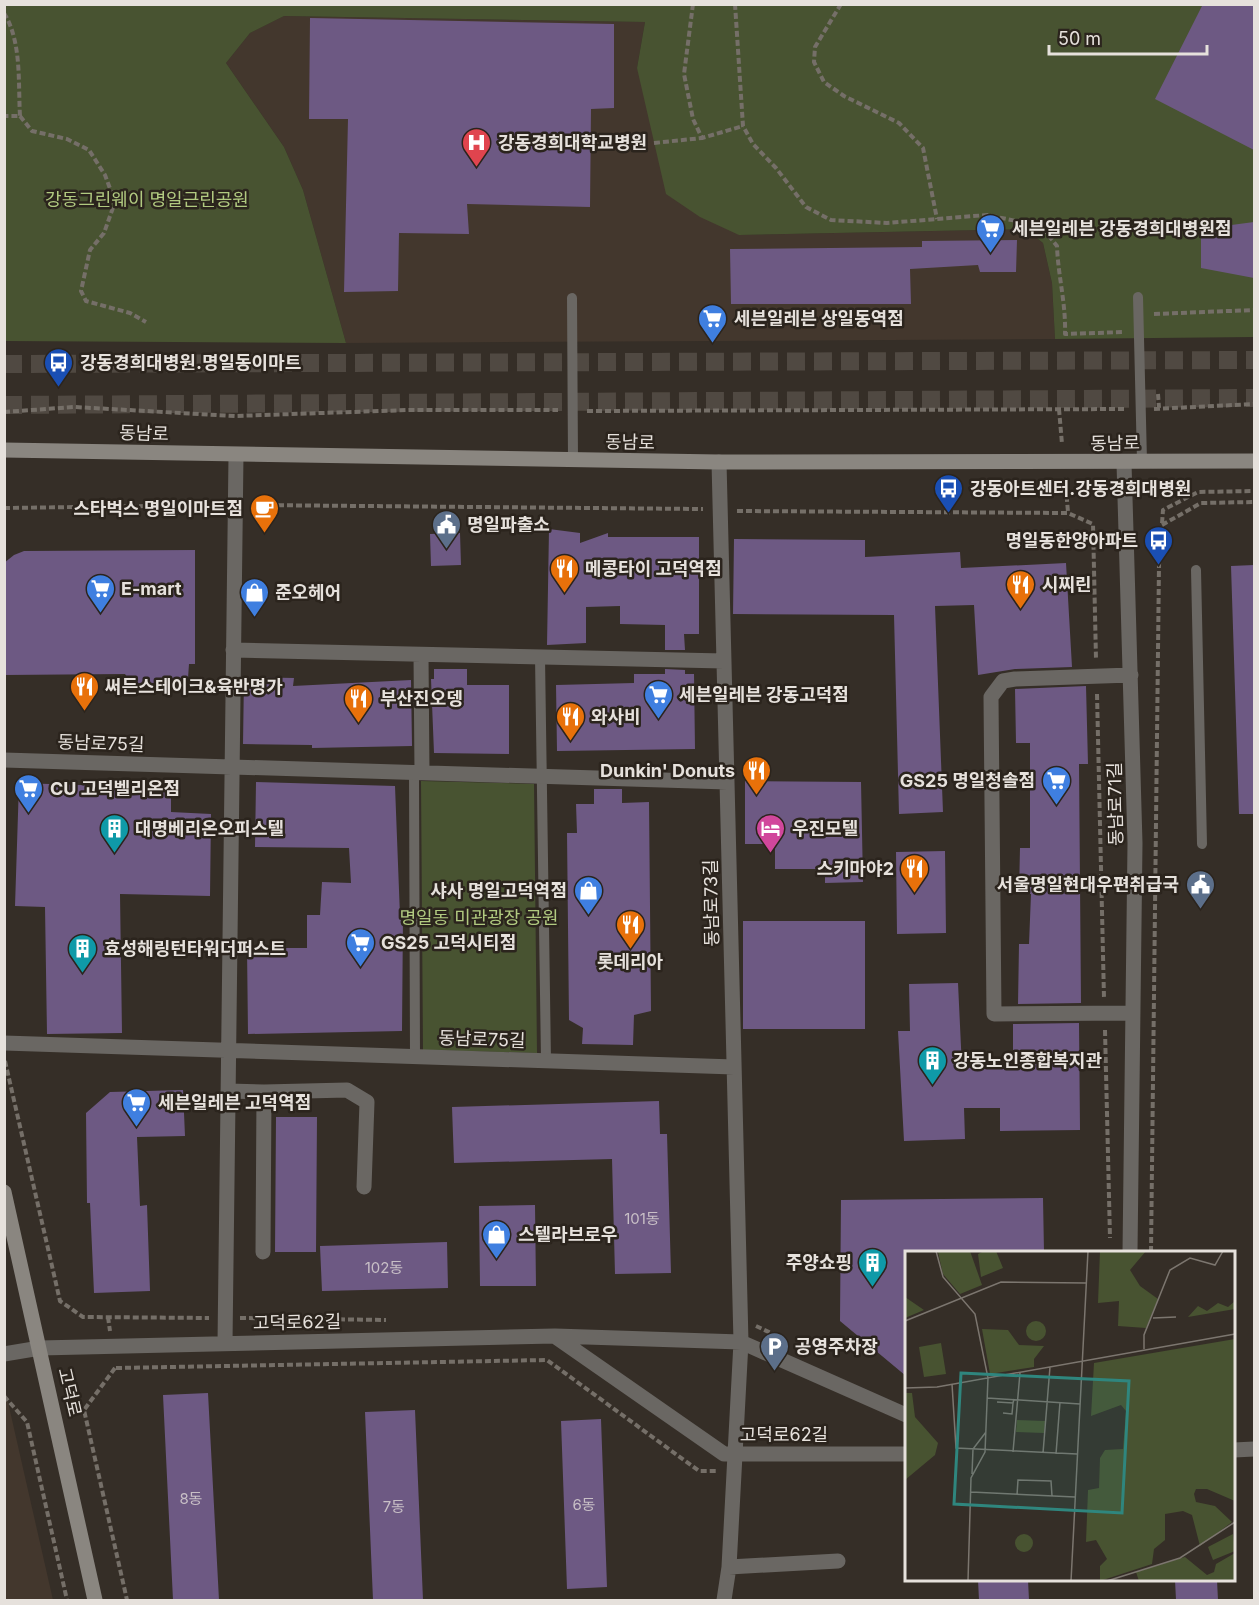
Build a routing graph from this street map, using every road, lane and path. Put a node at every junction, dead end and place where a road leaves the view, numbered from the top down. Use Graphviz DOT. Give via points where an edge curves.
graph roads {
  1 [pos="693,4"];
  2 [pos="735,4"];
  3 [pos="841,4"];
  4 [pos="4,13"];
  5 [pos="4,116"];
  6 [pos="20,116"];
  7 [pos="743,126"];
  8 [pos="702,138"];
  9 [pos="654,143"];
  10 [pos="937,219"];
  11 [pos="1138,297"];
  12 [pos="572,298"];
  13 [pos="1254,310"];
  14 [pos="1138,314"];
  15 [pos="146,322"];
  16 [pos="1254,404"];
  17 [pos="1141,409"];
  18 [pos="572,410"];
  19 [pos="4,412"];
  20 [pos="4,450"];
  21 [pos="236,454"];
  22 [pos="573,460"];
  23 [pos="1142,461"];
  24 [pos="1254,461"];
  25 [pos="719,462"];
  26 [pos="1124,463"];
  27 [pos="1254,491"];
  28 [pos="1254,502"];
  29 [pos="235,505"];
  30 [pos="4,508"];
  31 [pos="712,509"];
  32 [pos="705,521"];
  33 [pos="1161,526"];
  34 [pos="1196,570"];
  35 [pos="233,650"];
  36 [pos="421,654"];
  37 [pos="540,657"];
  38 [pos="724,661"];
  39 [pos="1096,675"];
  40 [pos="1131,675"];
  41 [pos="4,760"];
  42 [pos="232,766"];
  43 [pos="418,772"];
  44 [pos="542,776"];
  45 [pos="727,782"];
  46 [pos="1202,844"];
  47 [pos="1105,1013"];
  48 [pos="1133,1013"];
  49 [pos="4,1043"];
  50 [pos="228,1051"];
  51 [pos="4,1057"];
  52 [pos="415,1057"];
  53 [pos="546,1061"];
  54 [pos="734,1067"];
  55 [pos="228,1091"];
  56 [pos="264,1092"];
  57 [pos="364,1187"];
  58 [pos="4,1192"];
  59 [pos="1110,1240"];
  60 [pos="1130,1251"];
  61 [pos="1151,1251"];
  62 [pos="263,1252"];
  63 [pos="225,1318"];
  64 [pos="392,1320"];
  65 [pos="555,1336"];
  66 [pos="741,1342"];
  67 [pos="225,1343"];
  68 [pos="40,1348"];
  69 [pos="4,1354"];
  70 [pos="476,1361"];
  71 [pos="4,1396"];
  72 [pos="905,1415"];
  73 [pos="1254,1449"];
  74 [pos="1235,1450"];
  75 [pos="735,1453"];
  76 [pos="905,1454"];
  77 [pos="838,1561"];
  78 [pos="729,1567"];
  79 [pos="67,1600"];
  80 [pos="95,1600"];
  81 [pos="127,1600"];
  82 [pos="724,1600"];
  1 -- 8 [label="path" via="684,74 693,119"];
  2 -- 7 [label="path"];
  3 -- 10 [label="path" via="815,47 814,62 824,82 899,123 923,148"];
  4 -- 6 [label="path" via="11,24 16,55"];
  5 -- 6 [label="path"];
  6 -- 15 [label="path" via="32,130 67,139 88,150 105,175 116,202 104,233 90,250 81,291 86,301 130,313"];
  7 -- 8 [label="path"];
  7 -- 10 [label="path" via="753,144 806,207 831,220 887,223"];
  8 -- 9 [label="path"];
  10 -- 14 [label="path" via="987,215 1041,226 1058,246 1065,334 1124,332 1124,315"];
  11 -- 14 [label="lane"];
  12 -- 18 [label="lane"];
  13 -- 14 [label="path"];
  14 -- 17 [label="lane"];
  16 -- 17 [label="path"];
  17 -- 18 [label="path"];
  17 -- 23 [label="lane"];
  18 -- 19 [label="path" via="235,416 74,407"];
  18 -- 22 [label="lane"];
  20 -- 21 [label="main road, 동남로"];
  21 -- 22 [label="main road, 동남로"];
  21 -- 29 [label="street"];
  22 -- 25 [label="main road, 동남로"];
  23 -- 24 [label="main road, 동남로"];
  23 -- 26 [label="main road, 동남로"];
  25 -- 26 [label="main road, 동남로"];
  25 -- 31 [label="street, 동남로73길"];
  26 -- 40 [label="street, 동남로71길"];
  27 -- 33 [label="path" via="1198,492 1163,510"];
  28 -- 33 [label="path" via="1201,502"];
  29 -- 30 [label="path"];
  29 -- 31 [label="path"];
  29 -- 35 [label="street"];
  31 -- 32 [label="path"];
  31 -- 38 [label="street, 동남로73길"];
  31 -- 39 [label="path" via="1068,513 1093,524"];
  33 -- 61 [label="path"];
  34 -- 46 [label="lane"];
  35 -- 36 [label="street"];
  35 -- 42 [label="street"];
  36 -- 37 [label="street"];
  36 -- 43 [label="street"];
  37 -- 38 [label="street"];
  37 -- 44 [label="lane"];
  38 -- 45 [label="street, 동남로73길"];
  39 -- 40 [label="street"];
  39 -- 47 [label="path"];
  39 -- 47 [label="street" via="1003,681 991,696 993,1014"];
  40 -- 48 [label="street, 동남로71길" via="1135,843"];
  41 -- 42 [label="street, 동남로75길"];
  42 -- 43 [label="street, 동남로75길"];
  42 -- 50 [label="street"];
  43 -- 44 [label="street, 동남로75길"];
  43 -- 52 [label="lane"];
  44 -- 45 [label="street, 동남로75길"];
  44 -- 53 [label="lane"];
  45 -- 54 [label="street, 동남로73길"];
  47 -- 48 [label="street"];
  47 -- 59 [label="path"];
  48 -- 60 [label="street, 동남로71길"];
  49 -- 50 [label="street, 동남로75길"];
  50 -- 52 [label="street, 동남로75길"];
  50 -- 55 [label="street"];
  51 -- 63 [label="path" via="60,1301 83,1317"];
  52 -- 53 [label="street, 동남로75길"];
  53 -- 54 [label="street, 동남로75길"];
  54 -- 66 [label="street, 동남로73길"];
  55 -- 56 [label="street"];
  55 -- 63 [label="street"];
  56 -- 57 [label="street" via="347,1090 367,1102"];
  56 -- 62 [label="street"];
  58 -- 68 [label="main road, 고덕로"];
  63 -- 64 [label="path"];
  63 -- 67 [label="street"];
  65 -- 66 [label="street, 고덕로62길"];
  65 -- 67 [label="street, 고덕로62길"];
  65 -- 75 [label="street, 고덕로62길" via="724,1454"];
  66 -- 72 [label="street, 고덕로62길"];
  66 -- 75 [label="street, 동남로73길"];
  67 -- 68 [label="street, 고덕로62길"];
  68 -- 69 [label="street, 고덕로62길"];
  68 -- 80 [label="main road, 고덕로"];
  70 -- 81 [label="path" via="116,1368 84,1410"];
  71 -- 79 [label="path" via="27,1422"];
  73 -- 74 [label="street"];
  75 -- 76 [label="street, 고덕로62길"];
  75 -- 78 [label="street, 동남로73길"];
  77 -- 78 [label="street"];
  78 -- 82 [label="street, 동남로73길"];
}
